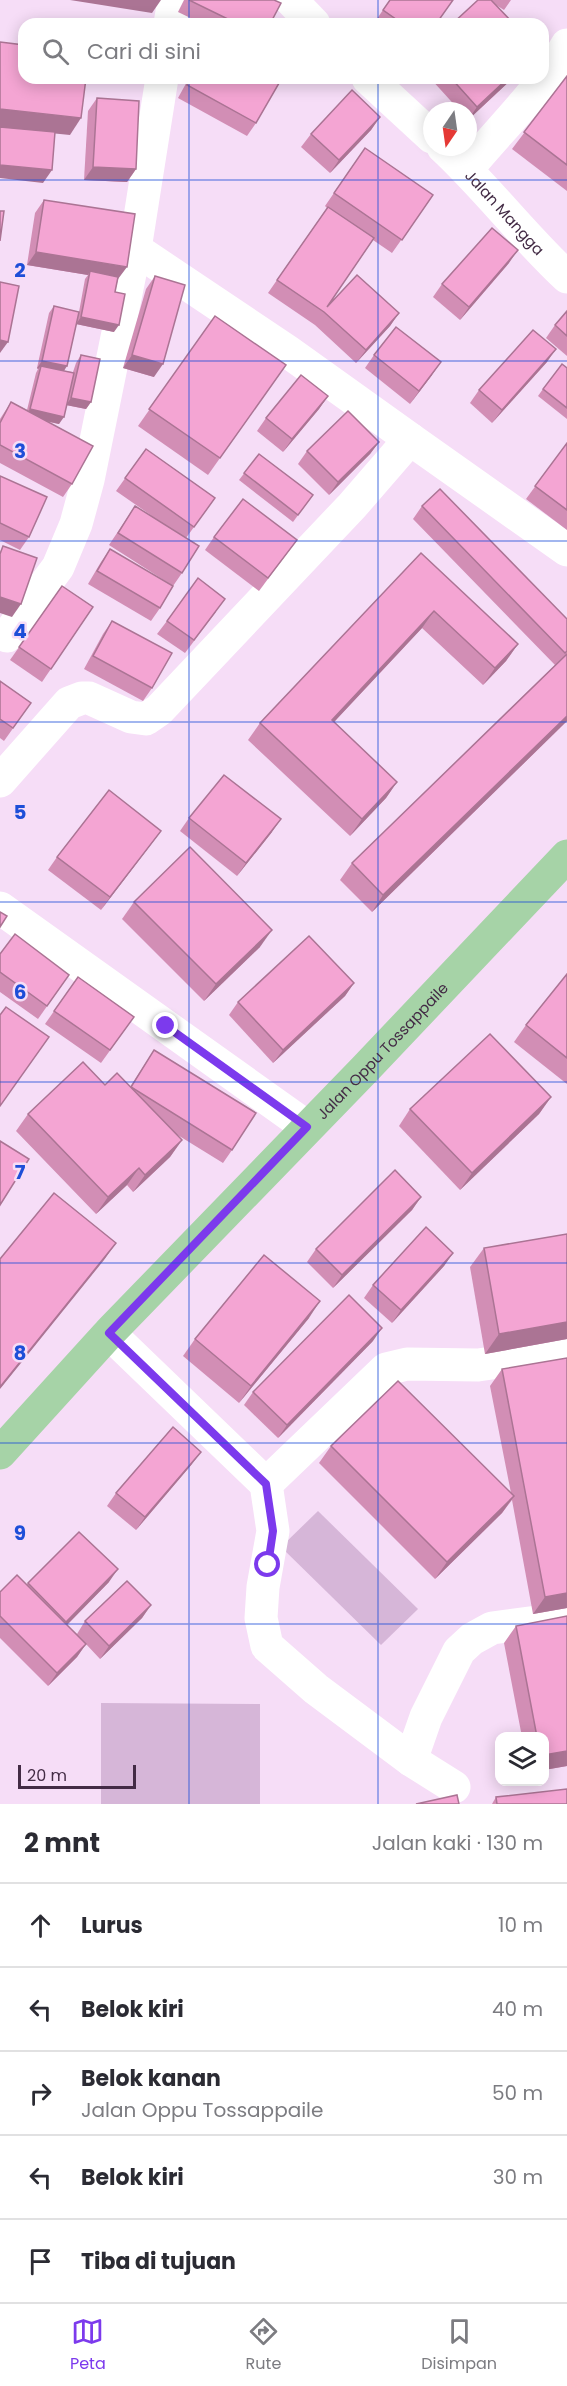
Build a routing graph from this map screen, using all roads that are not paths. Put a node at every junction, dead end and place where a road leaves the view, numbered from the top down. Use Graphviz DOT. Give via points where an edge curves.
graph roads {
  1 [pos="174,0"];
  2 [pos="291,0"];
  3 [pos="171,18"];
  4 [pos="308,18"];
  5 [pos="567,45"];
  6 [pos="549,71"];
  7 [pos="161,84"];
  8 [pos="375,84"];
  9 [pos="540,84"];
  10 [pos="423,129"];
  11 [pos="452,156"];
  12 [pos="467,170"];
  13 [pos="135,249"];
  14 [pos="567,277"];
  15 [pos="410,439"];
  16 [pos="567,550"];
  17 [pos="7,636"];
  18 [pos="0,781"];
  19 [pos="567,856"];
  20 [pos="0,908"];
  21 [pos="307,1127"];
  22 [pos="109,1333"];
  23 [pos="567,1352"];
  24 [pos="0,1453"];
  25 [pos="266,1484"];
  26 [pos="567,1618"];
  27 [pos="411,1760"];
  28 [pos="454,1787"];
  1 -- 3 [label="street"];
  2 -- 4 [label="street"];
  5 -- 6 [label="street"];
  7 -- 13 [label="street"];
  8 -- 10 [label="street"];
  9 -- 12 [label="street"];
  11 -- 12 [label="street, Jalan Mangga"];
  12 -- 14 [label="street, Jalan Mangga"];
  13 -- 15 [label="street"];
  13 -- 17 [label="street" via="76,524 58,567"];
  15 -- 16 [label="street"];
  15 -- 18 [label="street" via="159,710 146,719 131,717 89,698 75,700"];
  19 -- 21 [label="main road, Jalan Oppu Tossappaile"];
  20 -- 21 [label="street"];
  21 -- 22 [label="main road, Jalan Oppu Tossappaile"];
  22 -- 24 [label="main road, Jalan Oppu Tossappaile"];
  22 -- 25 [label="street"];
  23 -- 25 [label="street" via="478,1365 407,1364 386,1369"];
  25 -- 27 [label="street" via="273,1531 261,1618 267,1646 316,1689"];
  26 -- 27 [label="street" via="492,1628 472,1639 459,1651 426,1717"];
  27 -- 28 [label="street"];
}
